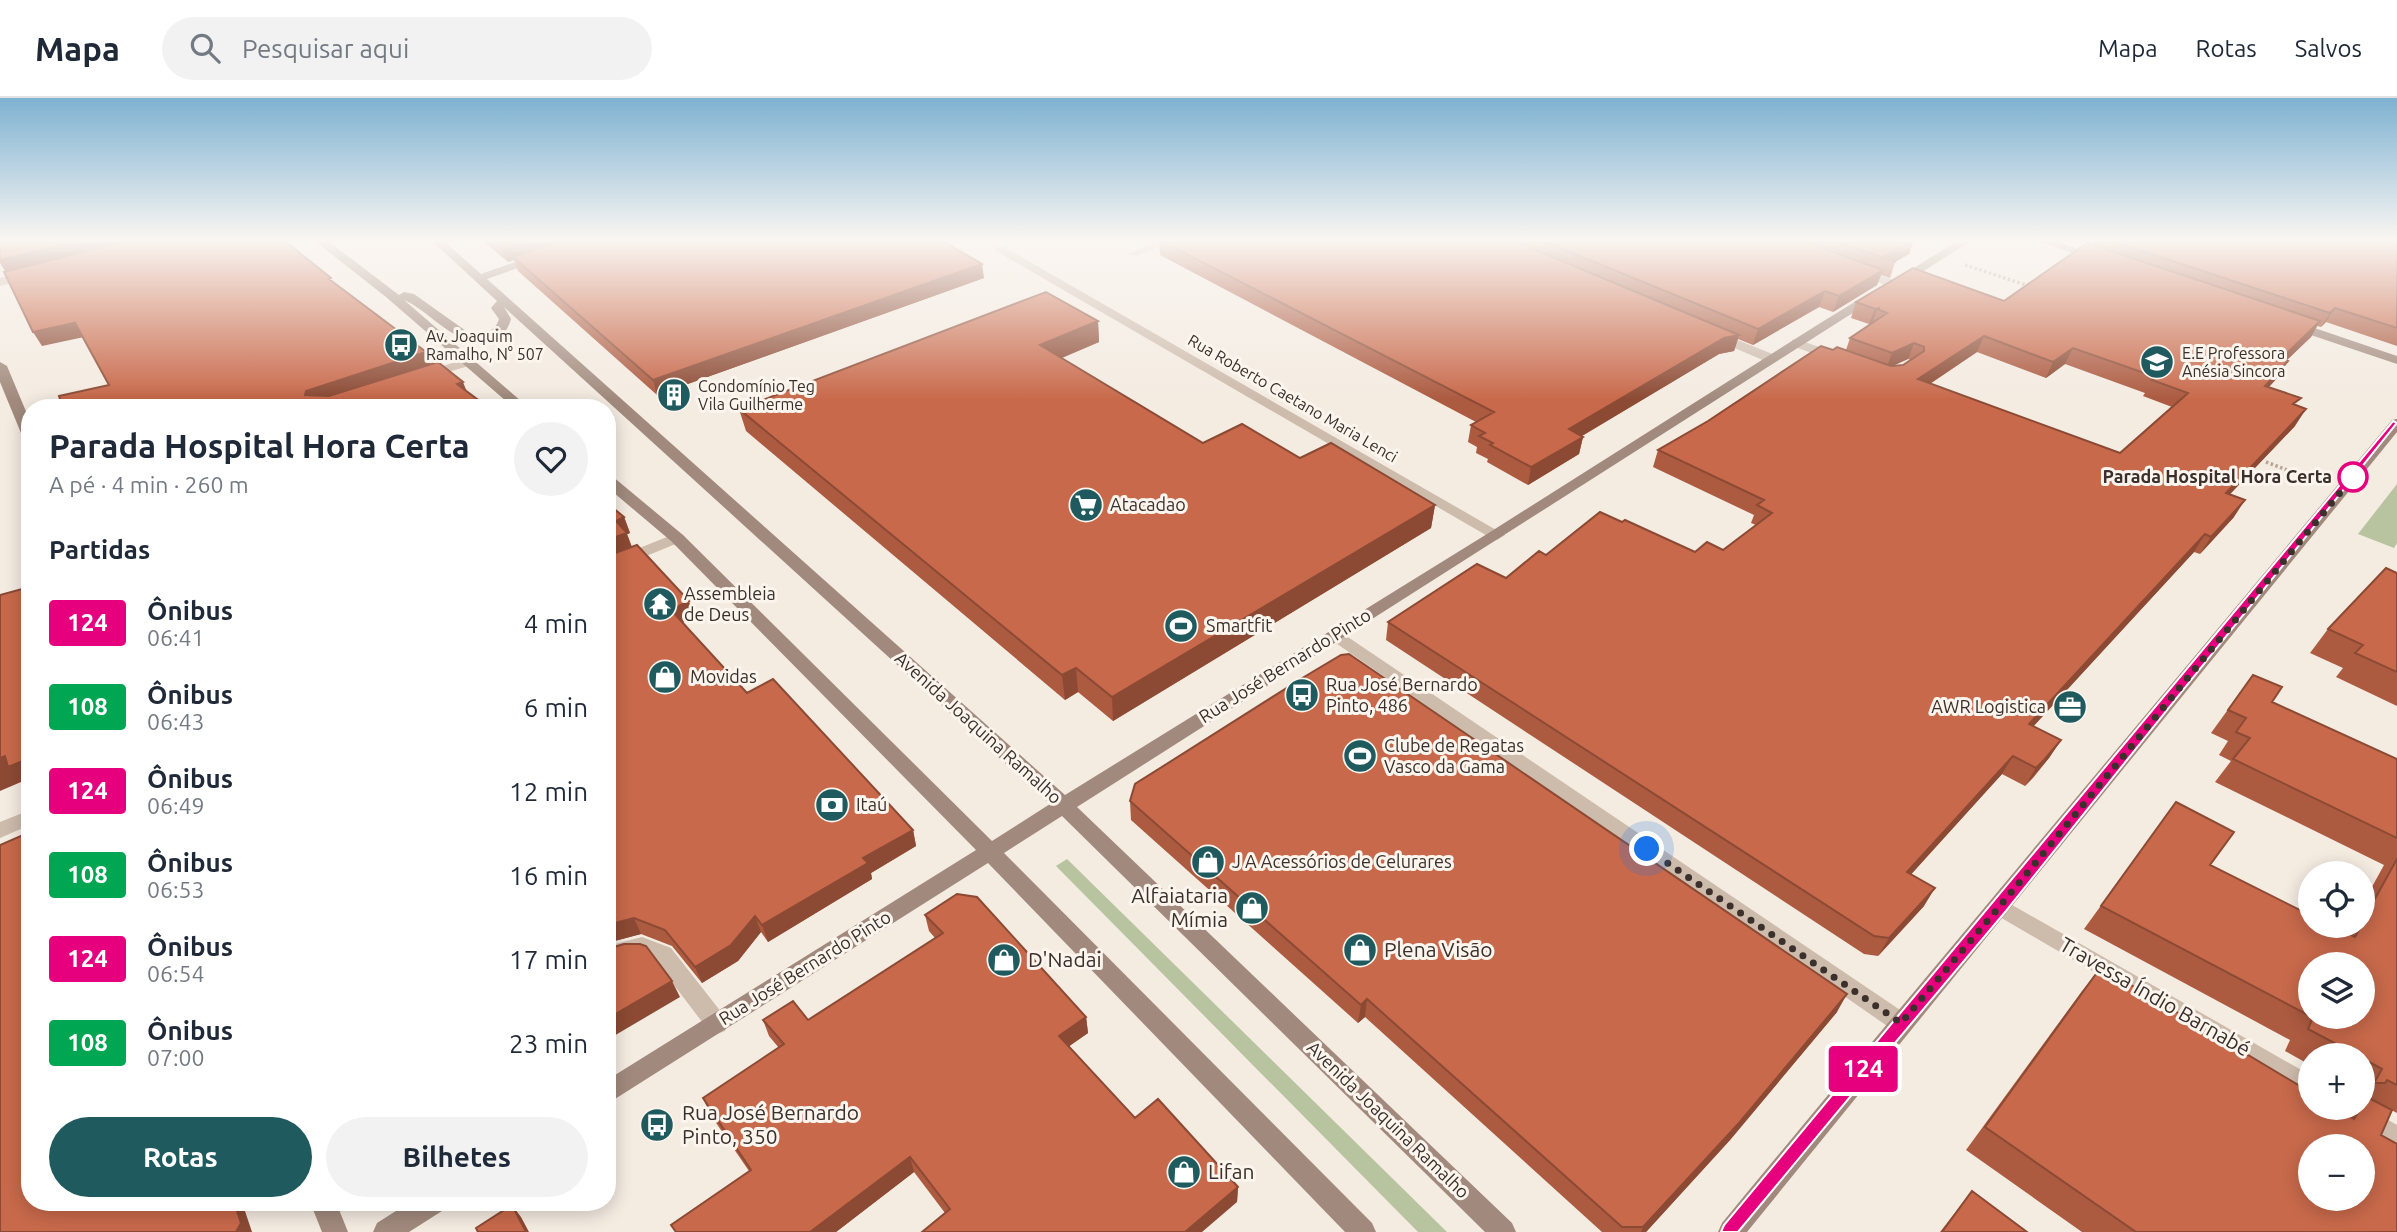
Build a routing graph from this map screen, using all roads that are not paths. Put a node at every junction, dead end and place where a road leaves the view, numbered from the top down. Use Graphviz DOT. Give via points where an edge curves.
graph roads {
  1 [pos="390,294"];
  2 [pos="498,294"];
  3 [pos="1078,294"];
  4 [pos="1876,294"];
  5 [pos="505,300"];
  6 [pos="2281,321"];
  7 [pos="1703,330"];
  8 [pos="1796,342"];
  9 [pos="1770,358"];
  10 [pos="1843,360"];
  11 [pos="2397,360"];
  12 [pos="467,362"];
  13 [pos="0,366"];
  14 [pos="405,381"];
  15 [pos="511,399"];
  16 [pos="614,399"];
  17 [pos="616,400"];
  18 [pos="21,416"];
  19 [pos="2397,423"];
  20 [pos="616,487"];
  21 [pos="1497,535"];
  22 [pos="677,538"];
  23 [pos="616,564"];
  24 [pos="1336,635"];
  25 [pos="1062,804"];
  26 [pos="21,821"];
  27 [pos="0,830"];
  28 [pos="990,852"];
  29 [pos="2000,906"];
  30 [pos="616,952"];
  31 [pos="1901,1023"];
  32 [pos="717,1024"];
  33 [pos="2298,1080"];
  34 [pos="616,1087"];
  35 [pos="2366,1120"];
  36 [pos="2397,1138"];
  37 [pos="327,1211"];
  38 [pos="419,1211"];
  39 [pos="335,1232"];
  40 [pos="386,1232"];
  41 [pos="1363,1232"];
  42 [pos="1503,1232"];
  43 [pos="1731,1232"];
  1 -- 5 [label="street" via="410,297 471,337 488,337 500,330 505,319 497,308"];
  1 -- 12 [label="street"];
  2 -- 5 [label="street, Avenida Joaquina Ramalho"];
  3 -- 21 [label="street, Rua Roberto Caetano Maria Lenci"];
  4 -- 8 [label="street, Rua José Bernardo Pinto"];
  5 -- 16 [label="street, Avenida Joaquina Ramalho"];
  6 -- 11 [label="street"];
  7 -- 9 [label="street"];
  8 -- 9 [label="street, Rua José Bernardo Pinto"];
  8 -- 10 [label="street"];
  9 -- 21 [label="street, Rua José Bernardo Pinto"];
  12 -- 14 [label="street"];
  12 -- 15 [label="street"];
  13 -- 18 [label="street"];
  17 -- 25 [label="street, Avenida Joaquina Ramalho"];
  19 -- 29 [label="street"];
  20 -- 22 [label="street"];
  21 -- 24 [label="street, Rua José Bernardo Pinto"];
  22 -- 23 [label="street"];
  22 -- 28 [label="street"];
  24 -- 25 [label="street, Rua José Bernardo Pinto"];
  24 -- 31 [label="street"];
  25 -- 28 [label="street, Rua José Bernardo Pinto"];
  25 -- 42 [label="street, Avenida Joaquina Ramalho"];
  26 -- 27 [label="street"];
  28 -- 32 [label="street, Rua José Bernardo Pinto"];
  28 -- 41 [label="street"];
  29 -- 31 [label="street"];
  29 -- 33 [label="street, Travessa Índio Barnabé"];
  30 -- 32 [label="street" via="638,945 663,954"];
  31 -- 43 [label="street"];
  32 -- 34 [label="street, Rua José Bernardo Pinto"];
  35 -- 36 [label="street"];
  37 -- 39 [label="street"];
  38 -- 40 [label="street"];
}
